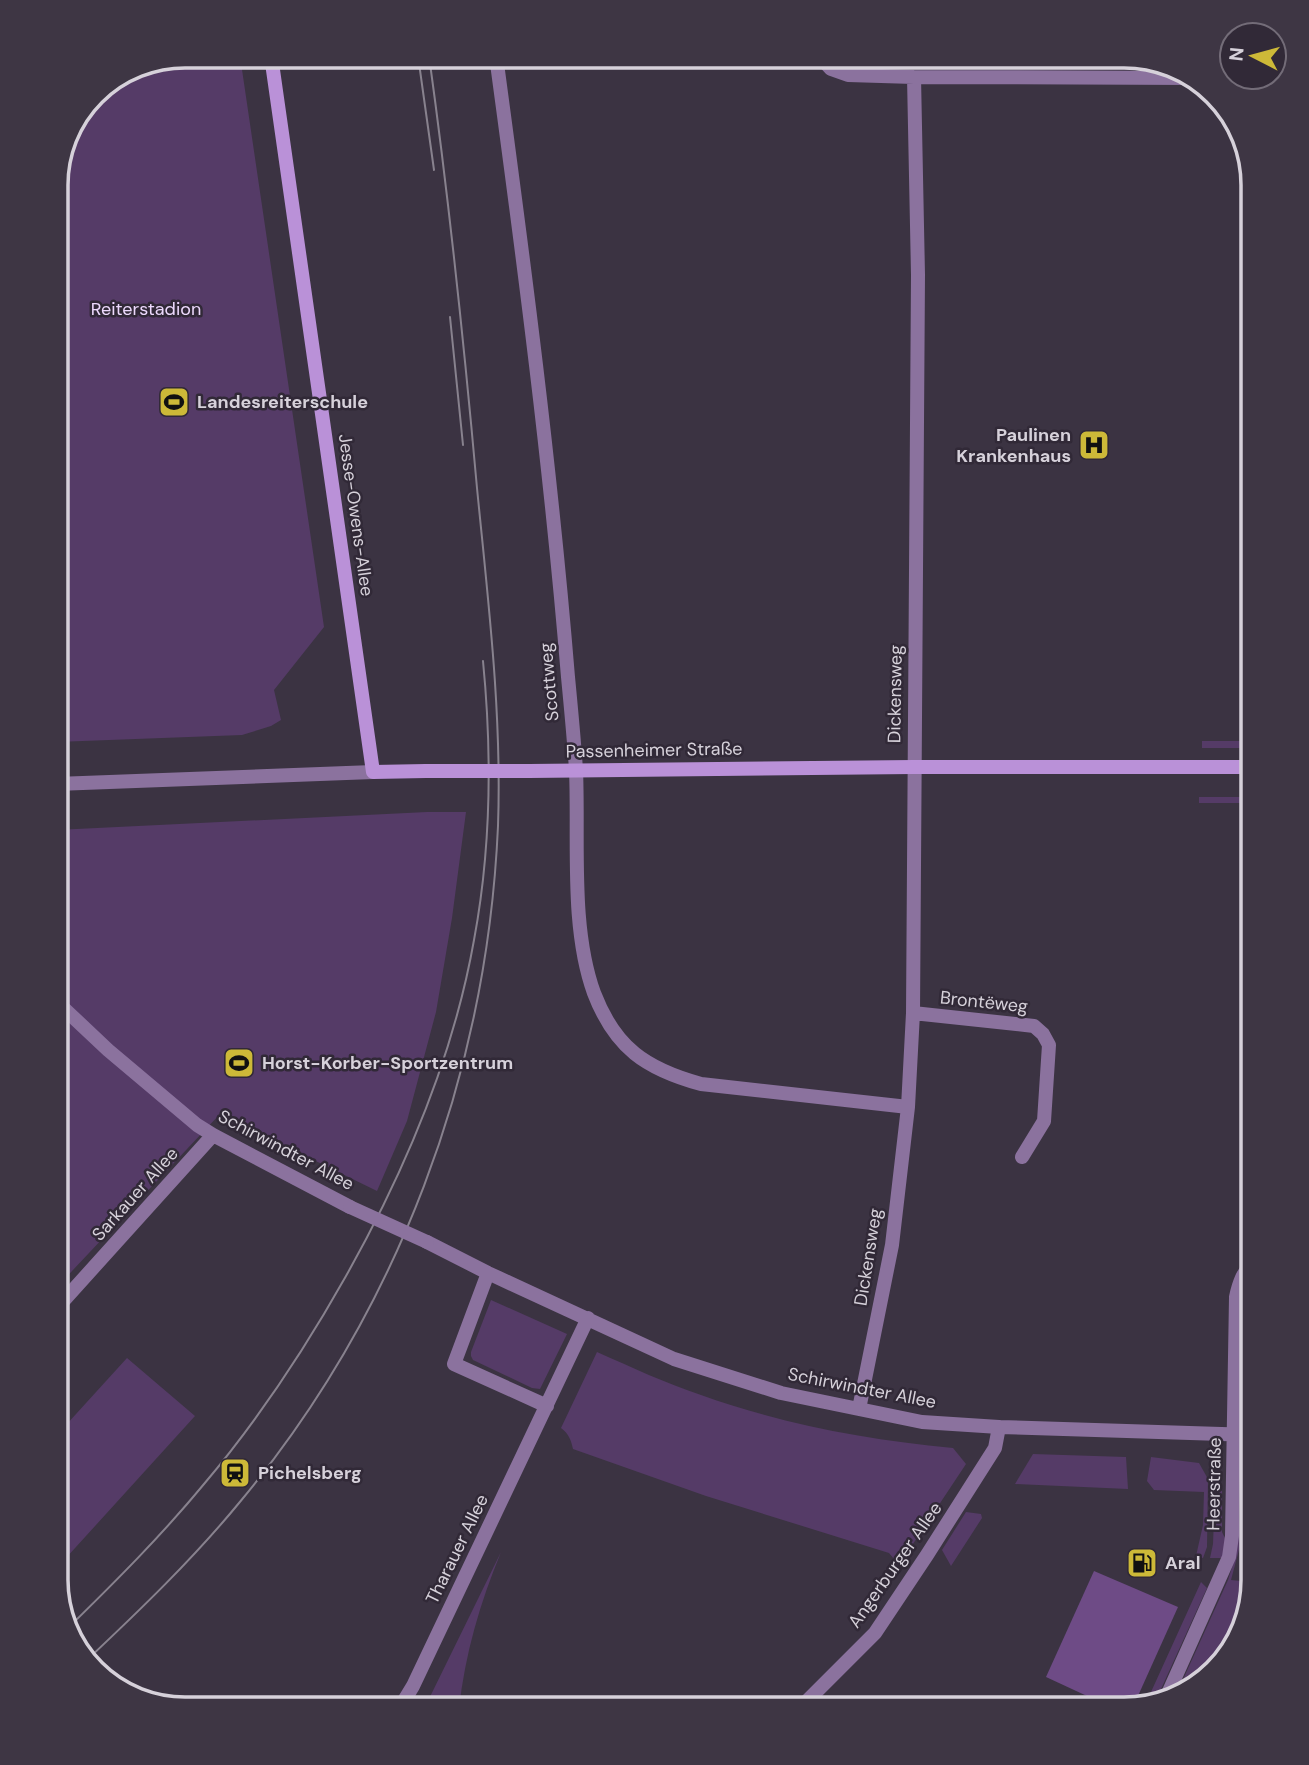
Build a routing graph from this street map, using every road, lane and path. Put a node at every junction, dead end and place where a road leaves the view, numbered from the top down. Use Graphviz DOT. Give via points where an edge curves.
graph roads {
  1 [pos="273,68"];
  2 [pos="498,68"];
  3 [pos="831,69"];
  4 [pos="914,78"];
  5 [pos="1169,78"];
  6 [pos="914,767"];
  7 [pos="1241,767"];
  8 [pos="576,770"];
  9 [pos="373,772"];
  10 [pos="69,784"];
  11 [pos="68,1013"];
  12 [pos="913,1013"];
  13 [pos="908,1107"];
  14 [pos="213,1135"];
  15 [pos="1022,1157"];
  16 [pos="488,1273"];
  17 [pos="1241,1279"];
  18 [pos="68,1295"];
  19 [pos="588,1318"];
  20 [pos="547,1406"];
  21 [pos="859,1409"];
  22 [pos="999,1427"];
  23 [pos="1234,1434"];
  24 [pos="1241,1434"];
  25 [pos="1171,1686"];
  26 [pos="407,1696"];
  27 [pos="811,1697"];
  1 -- 9 [label="street, Jesse-Owens-Allee"];
  2 -- 8 [label="street, Scottweg" via="545,435"];
  3 -- 4 [label="street" via="848,75"];
  4 -- 5 [label="street"];
  4 -- 6 [label="street, Dickensweg" via="918,288"];
  6 -- 7 [label="street, Passenheimer Straße"];
  6 -- 8 [label="street, Passenheimer Straße"];
  6 -- 12 [label="street, Dickensweg"];
  8 -- 9 [label="street, Passenheimer Straße, bridge"];
  8 -- 13 [label="street, Scottweg" via="584,959 594,993 619,1039 654,1066 701,1084"];
  9 -- 10 [label="street, Passenheimer Straße"];
  11 -- 14 [label="street, Schirwindter Allee"];
  12 -- 13 [label="street, Dickensweg"];
  12 -- 15 [label="street, Brontëweg" via="1034,1026 1044,1034 1049,1045 1044,1121"];
  13 -- 21 [label="street, Dickensweg" via="892,1245"];
  14 -- 16 [label="street, Schirwindter Allee, bridge"];
  14 -- 18 [label="street, Sarkauer Allee"];
  16 -- 19 [label="street, Schirwindter Allee"];
  16 -- 20 [label="street" via="454,1364"];
  17 -- 23 [label="street, Heerstraße" via="1236,1297"];
  19 -- 20 [label="street, Tharauer Allee"];
  19 -- 21 [label="street, Schirwindter Allee" via="674,1359 781,1393"];
  20 -- 26 [label="street, Tharauer Allee"];
  21 -- 22 [label="street, Schirwindter Allee" via="922,1422"];
  22 -- 23 [label="street, Schirwindter Allee"];
  22 -- 27 [label="street, Angerburger Allee" via="995,1448 875,1633"];
  23 -- 24 [label="street, Schirwindter Allee"];
  23 -- 25 [label="street, Heerstraße" via="1229,1557"];
}
